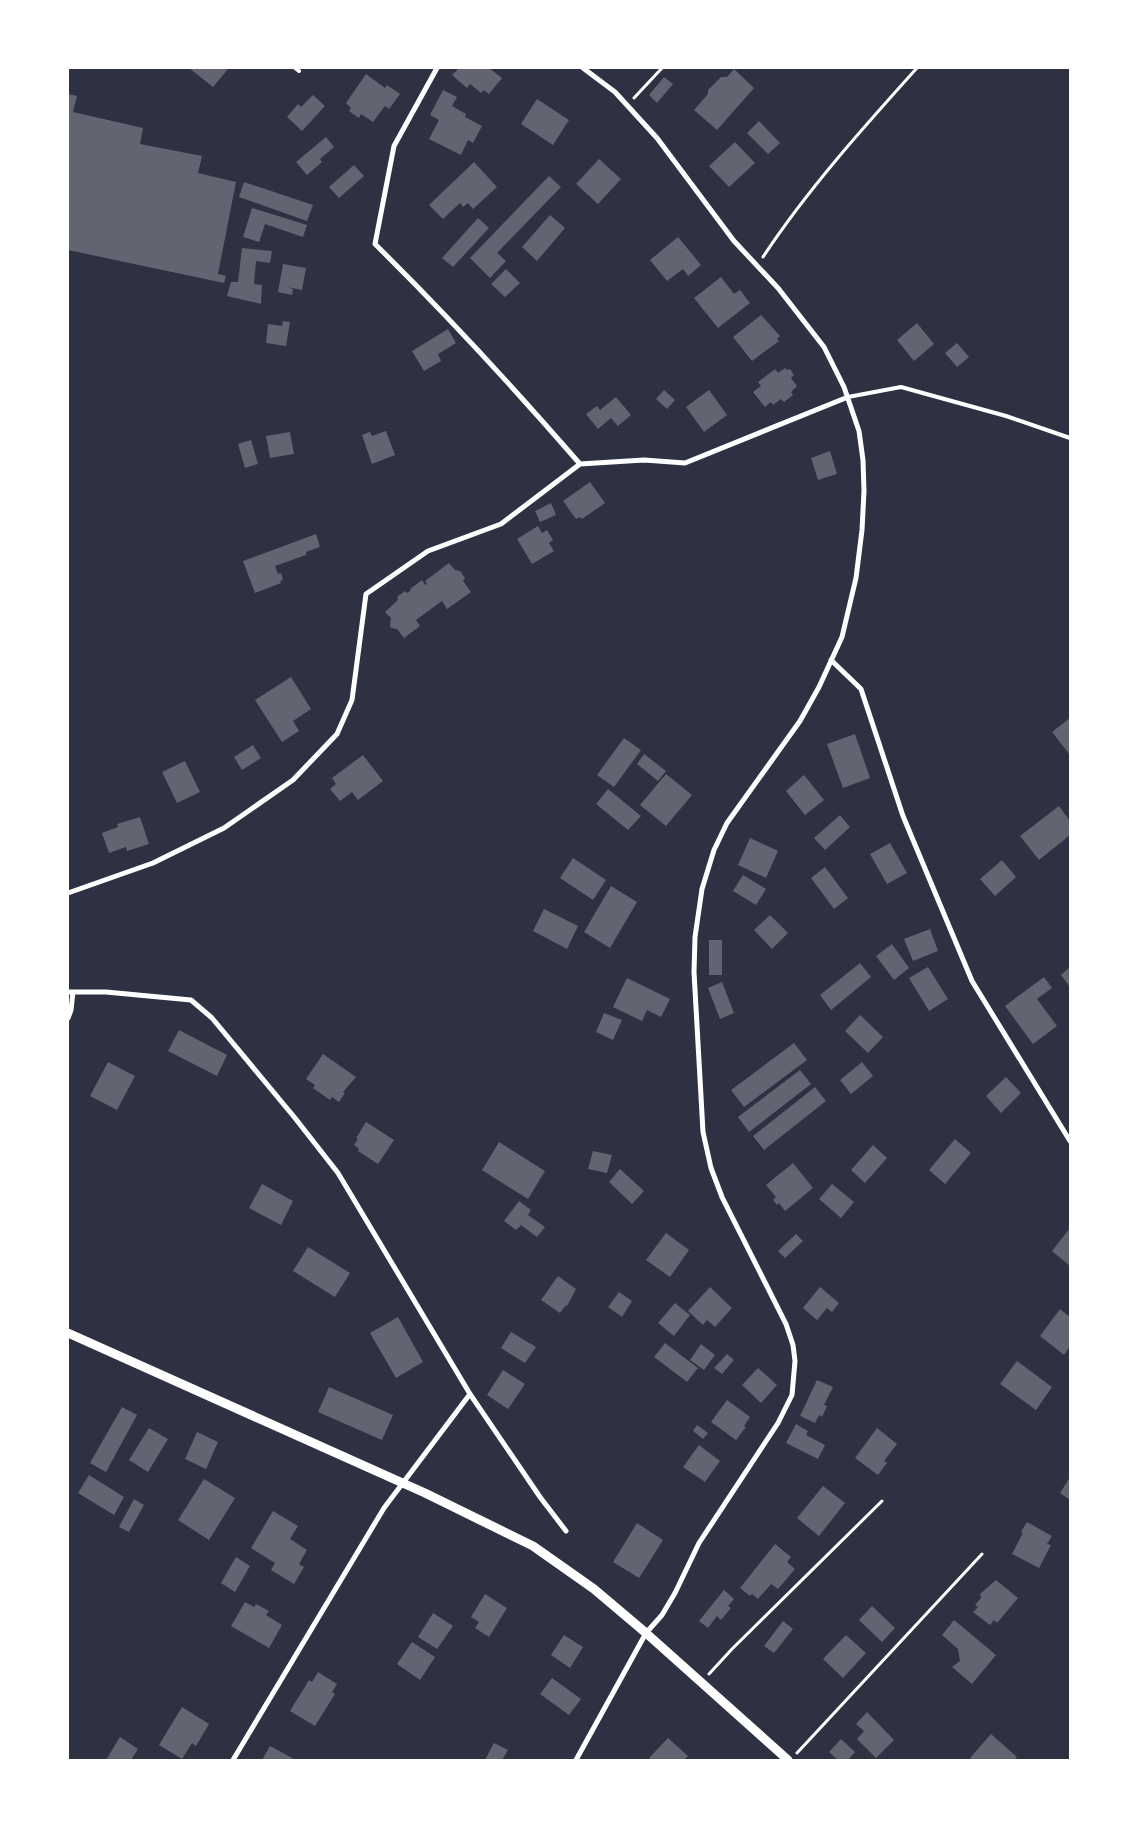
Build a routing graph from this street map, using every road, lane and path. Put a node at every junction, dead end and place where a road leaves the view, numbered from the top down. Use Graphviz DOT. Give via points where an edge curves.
graph roads {
  1 [pos="437,68"];
  2 [pos="583,68"];
  3 [pos="662,68"];
  4 [pos="917,68"];
  5 [pos="628,106"];
  6 [pos="758,266"];
  7 [pos="848,397"];
  8 [pos="1070,438"];
  9 [pos="580,464"];
  10 [pos="831,660"];
  11 [pos="68,893"];
  12 [pos="70,992"];
  13 [pos="68,1018"];
  14 [pos="1070,1137"];
  15 [pos="68,1333"];
  16 [pos="470,1394"];
  17 [pos="404,1483"];
  18 [pos="882,1500"];
  19 [pos="566,1531"];
  20 [pos="982,1554"];
  21 [pos="646,1633"];
  22 [pos="702,1682"];
  23 [pos="797,1753"];
  24 [pos="233,1760"];
  25 [pos="576,1760"];
  26 [pos="788,1760"];
  1 -- 9 [label="street" via="394,146 375,244 519,393"];
  2 -- 5 [label="street"];
  3 -- 5 [label="path"];
  4 -- 6 [label="path" via="847,146 780,231"];
  5 -- 6 [label="street" via="658,138 734,241"];
  6 -- 7 [label="street" via="824,347"];
  7 -- 8 [label="lane" via="901,387 1006,416"];
  7 -- 9 [label="street" via="685,463 644,460"];
  7 -- 10 [label="street" via="859,431 863,460 862,530 854,587 842,637"];
  9 -- 11 [label="street" via="501,524 428,551 366,594 352,700 337,734 293,780 224,828 153,863"];
  10 -- 14 [label="street" via="861,689 904,816 972,981"];
  10 -- 21 [label="street" via="800,722 727,823 714,850 702,889 695,936 694,972 704,1132 711,1168 722,1197 786,1324 795,1361 792,1395 778,1424 699,1543 662,1615"];
  12 -- 13 [label="street"];
  12 -- 16 [label="street" via="191,1000 212,1018 338,1173"];
  15 -- 17 [label="street"];
  16 -- 17 [label="street"];
  16 -- 19 [label="street"];
  17 -- 21 [label="street" via="533,1546 594,1589"];
  17 -- 24 [label="street" via="384,1508"];
  18 -- 22 [label="path"];
  20 -- 23 [label="path"];
  21 -- 22 [label="street"];
  21 -- 25 [label="street"];
  22 -- 26 [label="street"];
}
